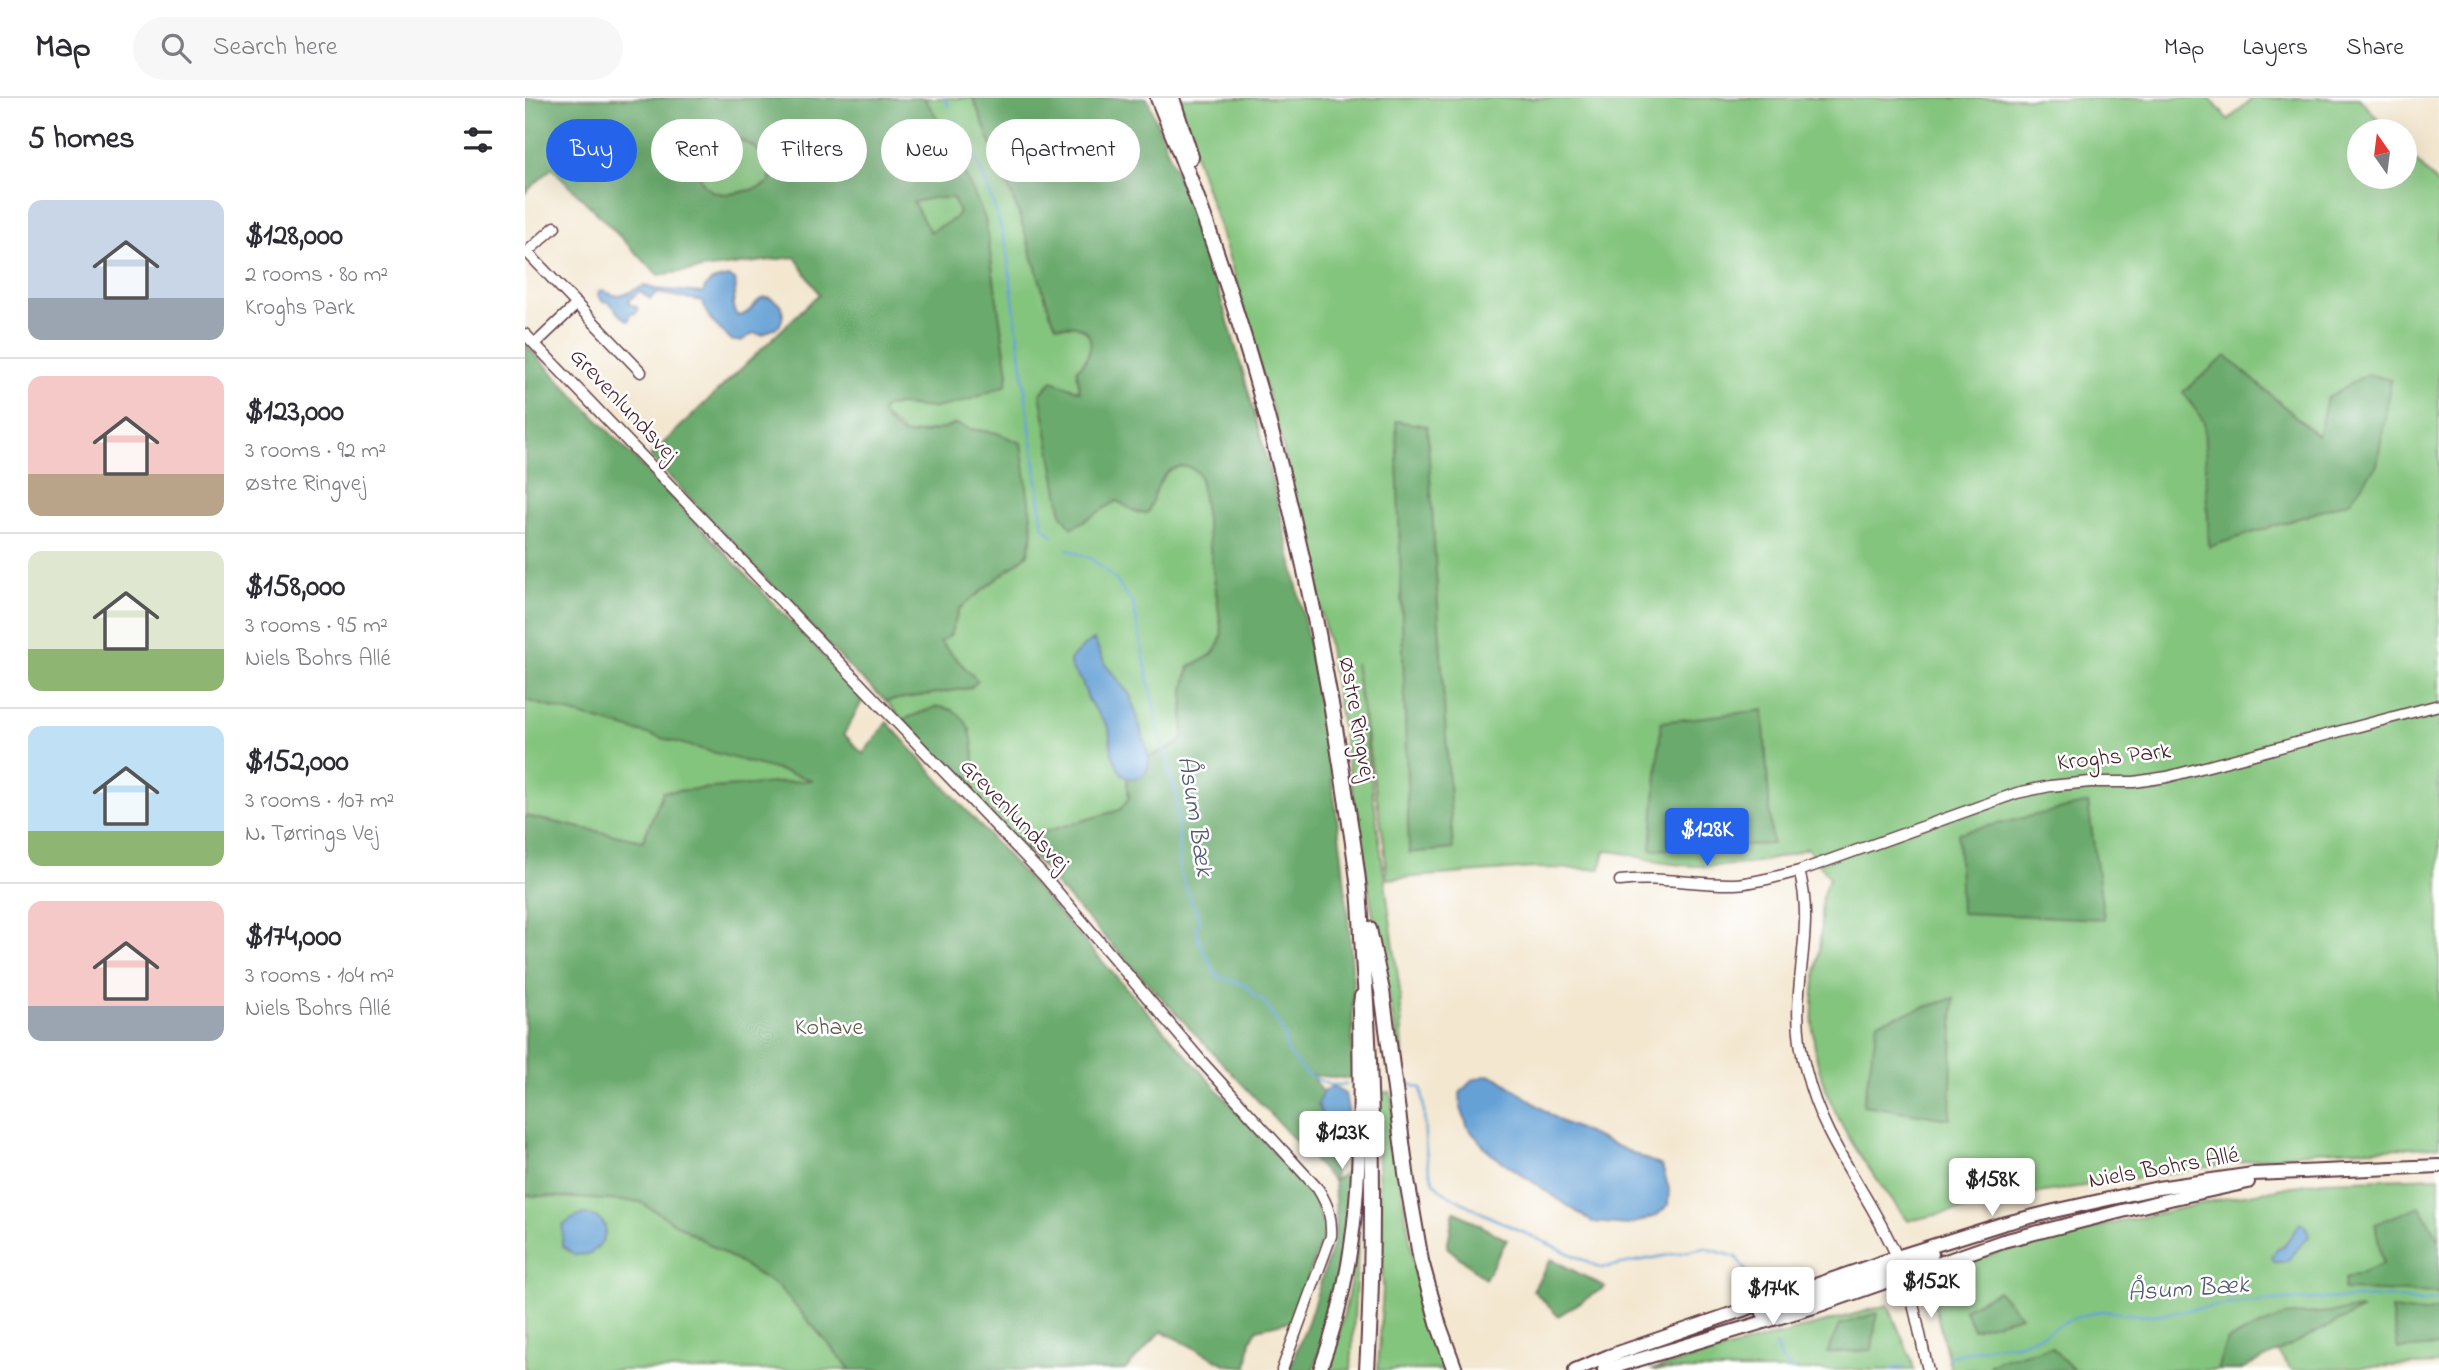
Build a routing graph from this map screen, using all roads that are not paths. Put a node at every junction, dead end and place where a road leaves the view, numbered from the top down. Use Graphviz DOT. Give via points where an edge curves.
graph roads {
  1 [pos="1158,98"];
  2 [pos="1172,98"];
  3 [pos="555,226"];
  4 [pos="1217,253"];
  5 [pos="577,304"];
  6 [pos="525,334"];
  7 [pos="535,344"];
  8 [pos="641,372"];
  9 [pos="2439,705"];
  10 [pos="1798,871"];
  11 [pos="1358,880"];
  12 [pos="1620,881"];
  13 [pos="1364,975"];
  14 [pos="2439,1166"];
  15 [pos="2283,1174"];
  16 [pos="2117,1197"];
  17 [pos="1897,1257"];
  18 [pos="1904,1277"];
  19 [pos="1607,1369"];
  20 [pos="1282,1370"];
  21 [pos="1320,1370"];
  22 [pos="1367,1370"];
  23 [pos="1455,1370"];
  24 [pos="1575,1370"];
  25 [pos="1928,1370"];
  1 -- 4 [label="main road, Østre Ringvej"];
  2 -- 4 [label="main road"];
  3 -- 5 [label="street, Grevenlundsvej" via="527,252"];
  4 -- 11 [label="main road, Østre Ringvej" via="1279,462 1308,581"];
  5 -- 7 [label="street, Grevenlundsvej"];
  5 -- 8 [label="street, Grevenlundsvej"];
  6 -- 7 [label="street, Grevenlundsvej"];
  7 -- 20 [label="street, Grevenlundsvej" via="1043,875 1318,1189 1328,1206 1331,1236"];
  9 -- 10 [label="street, Kroghs Park" via="2167,777 2017,793"];
  10 -- 12 [label="street, Kroghs Park" via="1737,884 1641,878"];
  10 -- 17 [label="street" via="1806,896 1799,994 1805,1070 1819,1116"];
  11 -- 13 [label="main road, Østre Ringvej"];
  11 -- 23 [label="main road" via="1382,991 1421,1261"];
  13 -- 21 [label="street" via="1359,1011 1358,1202 1349,1270"];
  13 -- 22 [label="main road, Østre Ringvej" via="1372,1181"];
  14 -- 15 [label="street, Niels Bohrs Allé"];
  15 -- 16 [label="street, Niels Bohrs Allé" via="2220,1178"];
  15 -- 18 [label="street, Niels Bohrs Allé" via="2003,1241"];
  16 -- 17 [label="street, Niels Bohrs Allé" via="2002,1224"];
  16 -- 18 [label="street" via="2106,1205 1926,1256 1908,1266"];
  17 -- 18 [label="street"];
  17 -- 19 [label="street" via="1896,1265 1885,1273"];
  17 -- 24 [label="street, Niels Bohrs Allé"];
  18 -- 19 [label="street, Niels Bohrs Allé"];
  18 -- 25 [label="street"];
}
